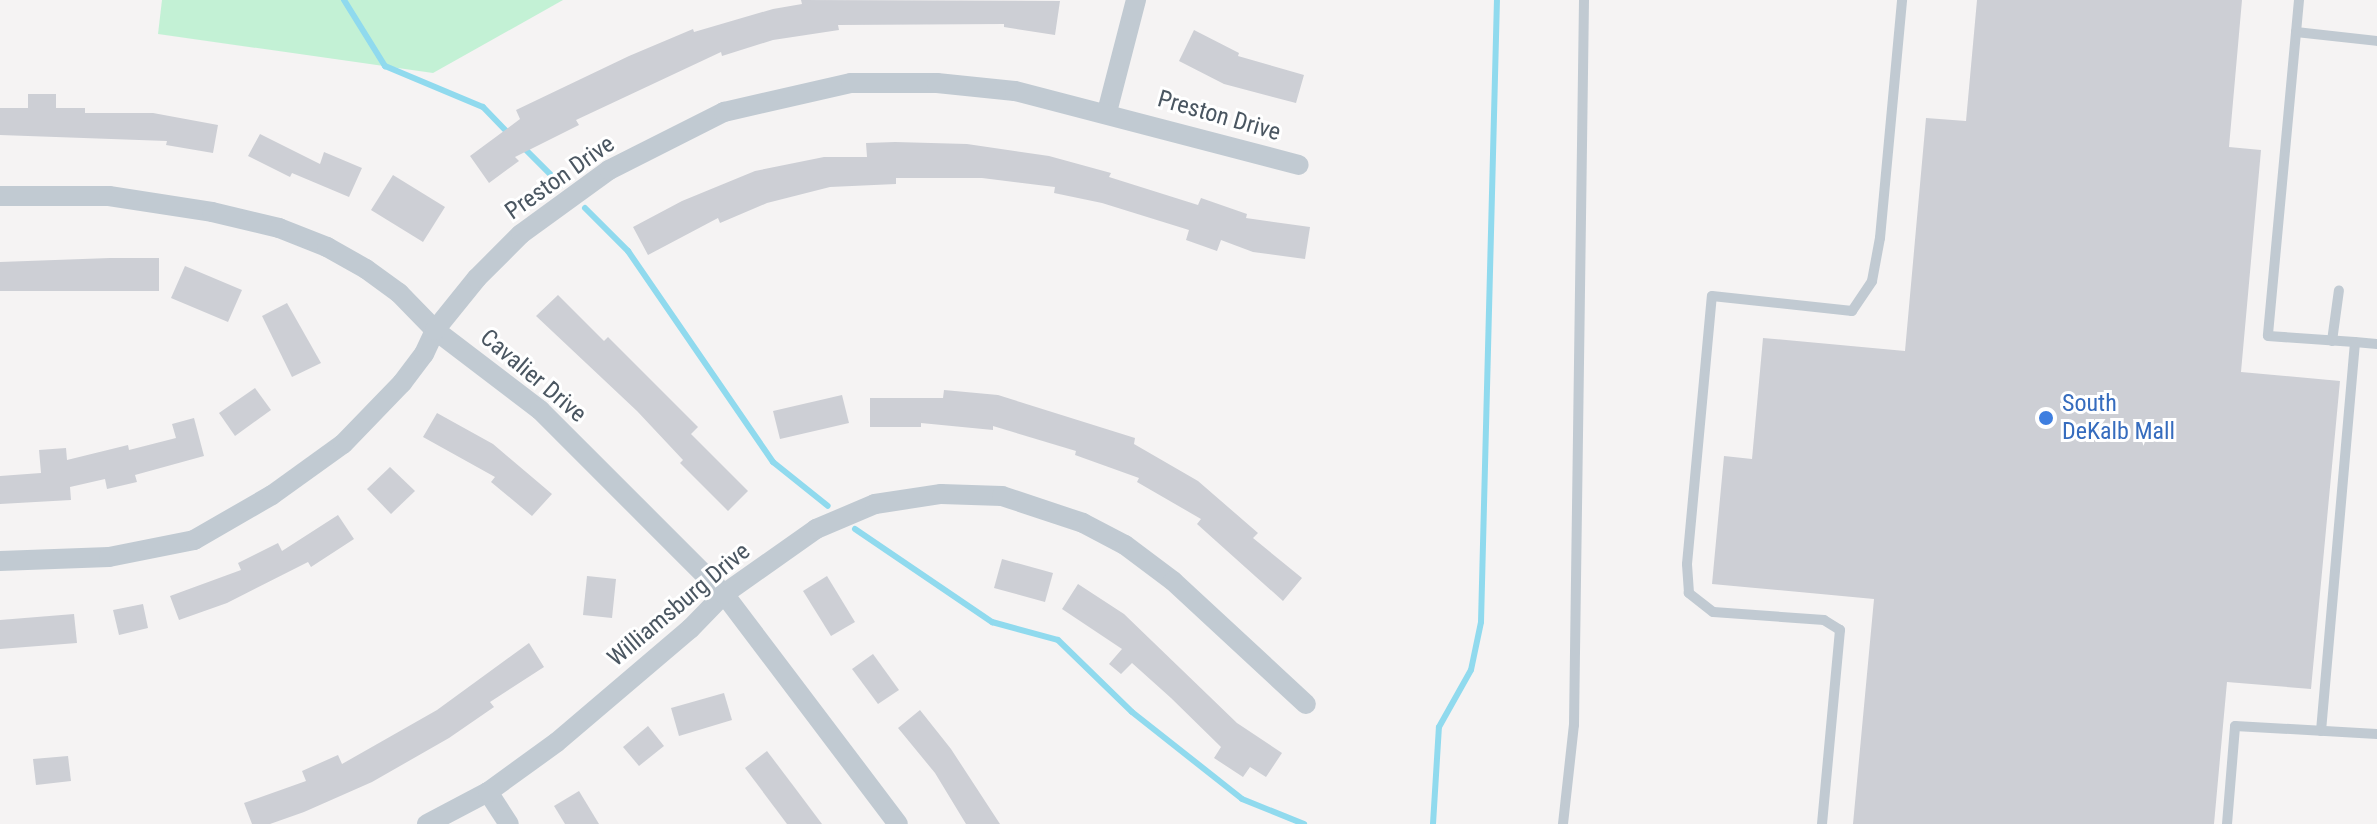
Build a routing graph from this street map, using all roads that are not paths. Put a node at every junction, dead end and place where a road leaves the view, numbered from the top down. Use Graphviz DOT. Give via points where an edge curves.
graph roads {
  1 [pos="1136,0"];
  2 [pos="1584,0"];
  3 [pos="1902,0"];
  4 [pos="2299,0"];
  5 [pos="2296,32"];
  6 [pos="2377,41"];
  7 [pos="1107,112"];
  8 [pos="1299,165"];
  9 [pos="0,196"];
  10 [pos="2339,290"];
  11 [pos="435,330"];
  12 [pos="2332,341"];
  13 [pos="2355,342"];
  14 [pos="2377,344"];
  15 [pos="0,561"];
  16 [pos="724,594"];
  17 [pos="1306,704"];
  18 [pos="2321,731"];
  19 [pos="2377,734"];
  20 [pos="488,792"];
  21 [pos="427,824"];
  22 [pos="509,824"];
  23 [pos="898,824"];
  24 [pos="1563,824"];
  25 [pos="1822,824"];
  26 [pos="2227,824"];
  1 -- 7 [label="street"];
  2 -- 24 [label="lane" via="1574,725"];
  3 -- 25 [label="lane" via="1872,281 1852,311 1712,296 1687,564 1689,593 1713,612 1824,620 1840,630"];
  4 -- 5 [label="lane"];
  5 -- 6 [label="lane"];
  5 -- 12 [label="lane" via="2268,336"];
  7 -- 8 [label="street, Preston Drive"];
  7 -- 11 [label="street, Preston Drive" via="1015,91 937,83 851,83 724,112 609,170 521,234"];
  9 -- 11 [label="street, Cavalier Drive" via="109,196 279,228 366,269"];
  10 -- 12 [label="lane"];
  11 -- 15 [label="street, Preston Drive" via="402,383 343,444 272,495 194,540 109,557"];
  11 -- 16 [label="street, Cavalier Drive" via="540,410"];
  12 -- 13 [label="lane"];
  13 -- 14 [label="lane"];
  13 -- 18 [label="lane"];
  16 -- 17 [label="street, Williamsburg Drive" via="816,529 868,506 941,494 1002,496 1083,523 1125,545 1173,581"];
  16 -- 20 [label="street, Williamsburg Drive" via="557,742"];
  16 -- 23 [label="street, Cavalier Drive"];
  18 -- 19 [label="lane"];
  18 -- 26 [label="lane" via="2235,726"];
  20 -- 21 [label="street, Williamsburg Drive"];
  20 -- 22 [label="street"];
}
